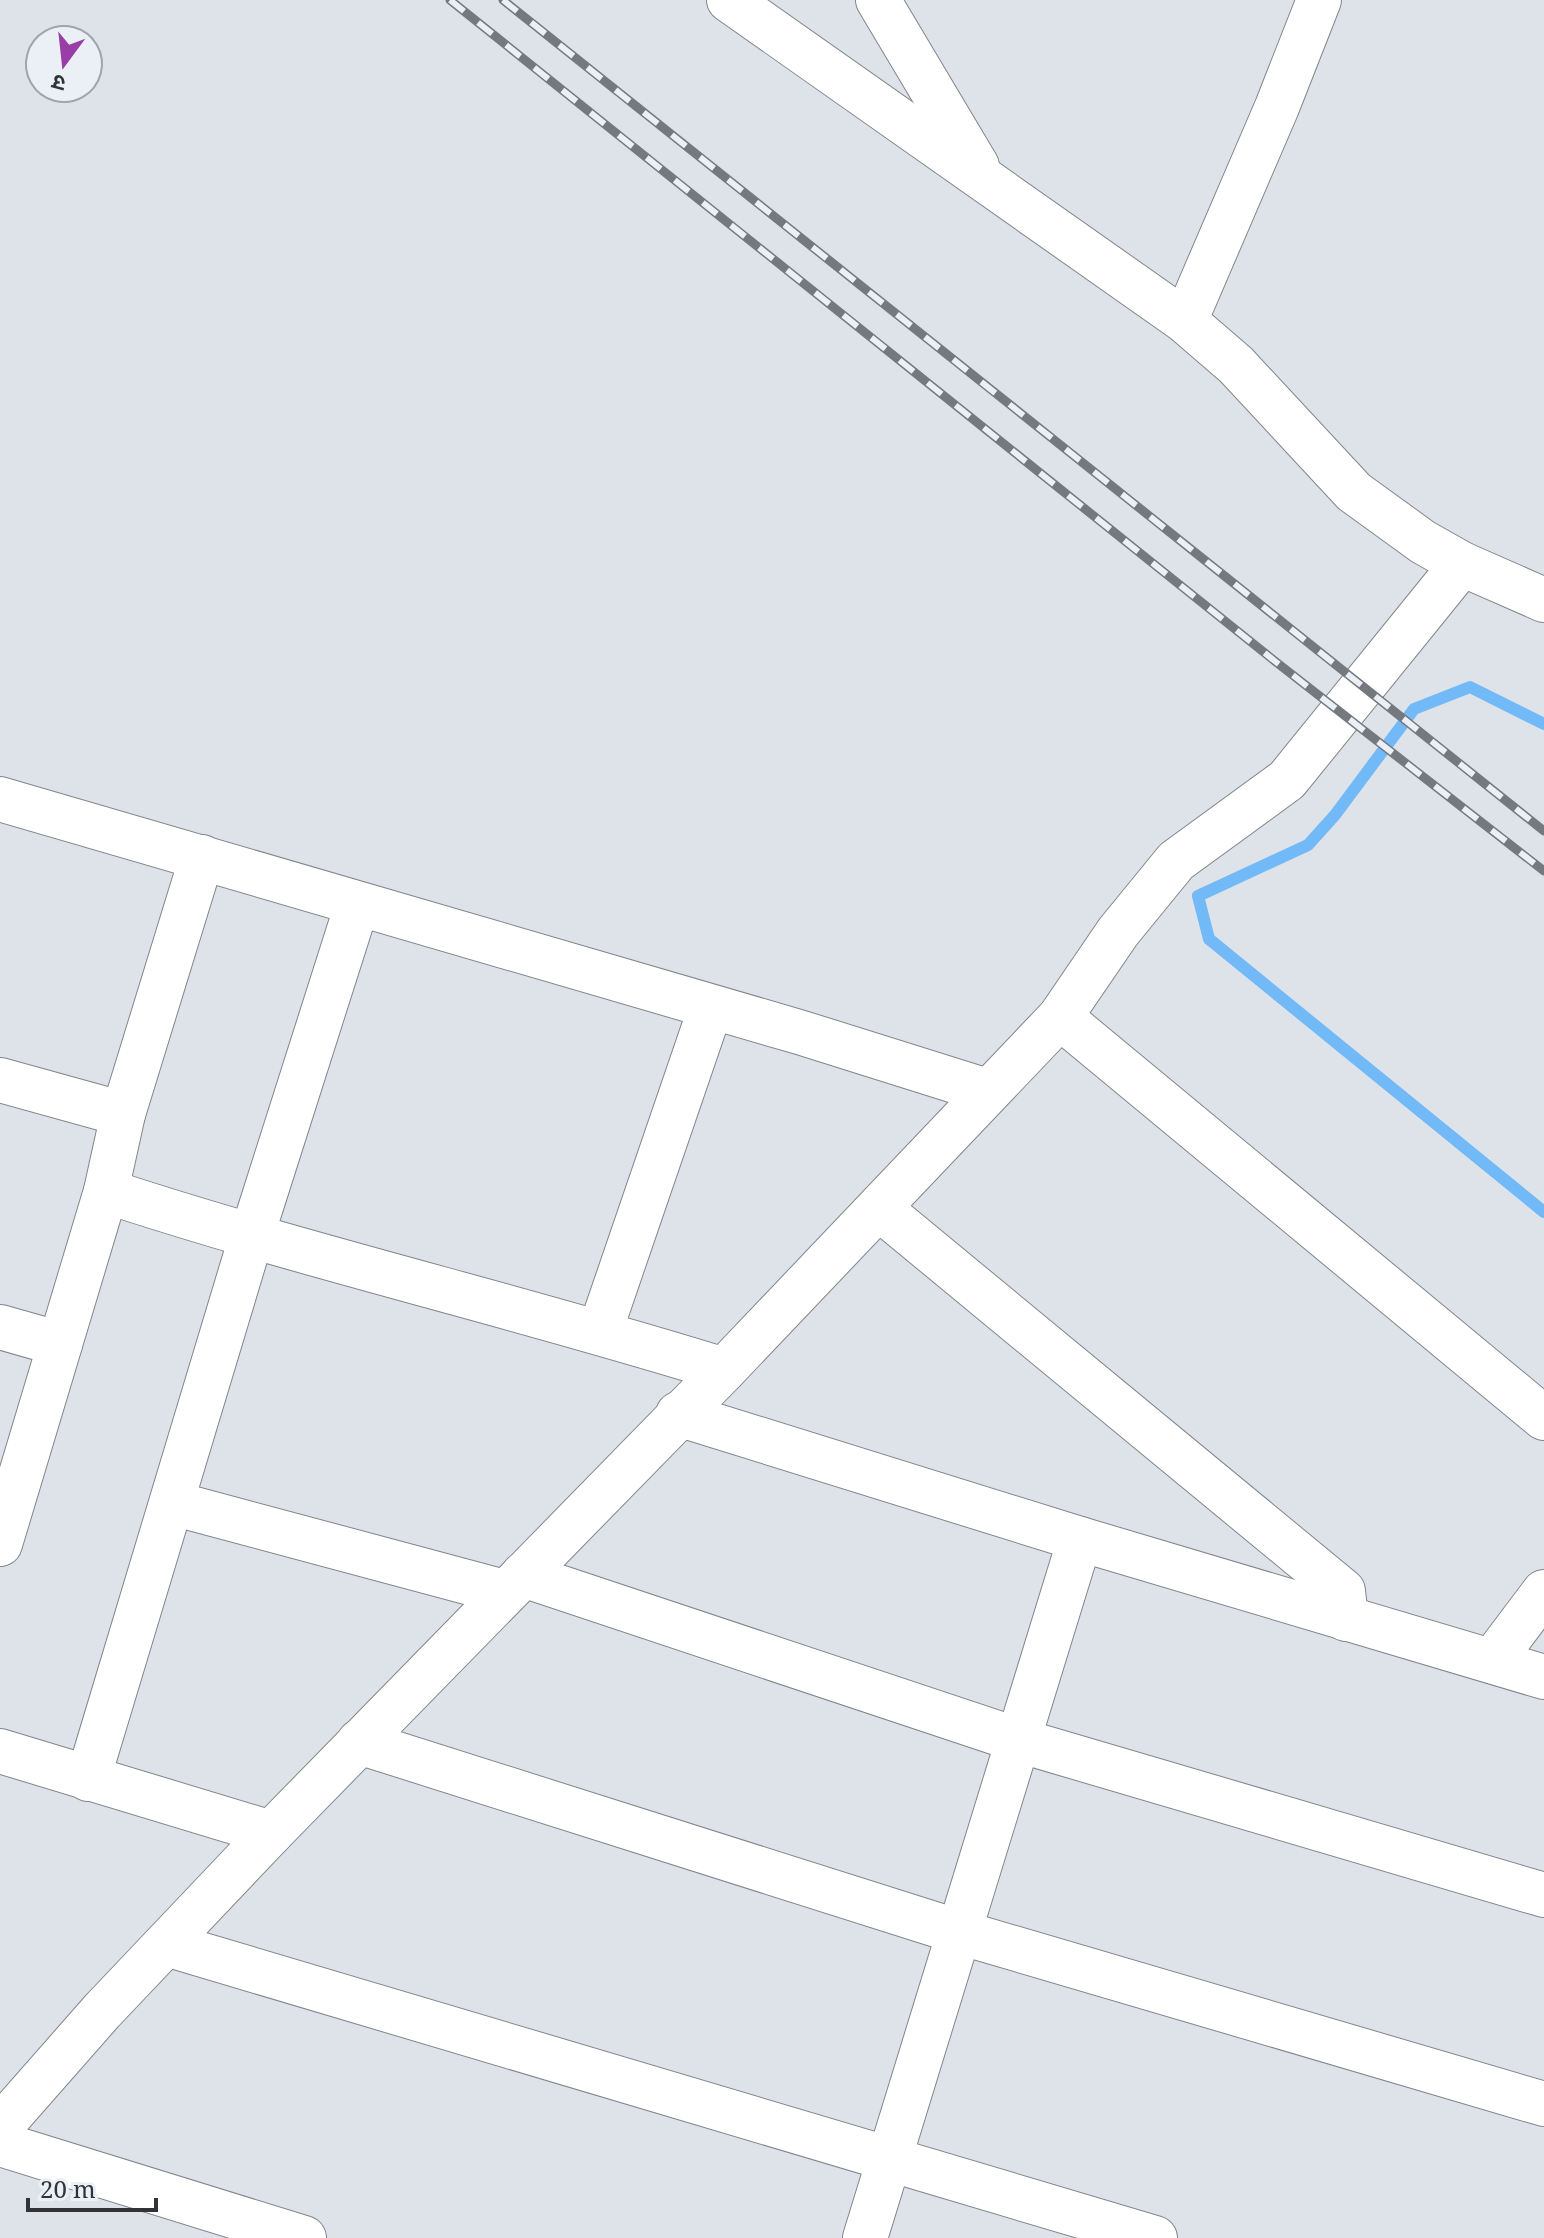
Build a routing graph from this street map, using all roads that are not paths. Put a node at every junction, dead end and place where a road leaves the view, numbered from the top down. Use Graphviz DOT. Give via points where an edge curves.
graph roads {
  1 [pos="729,0"];
  2 [pos="878,0"];
  3 [pos="1319,0"];
  4 [pos="987,182"];
  5 [pos="1185,321"];
  6 [pos="1462,564"];
  7 [pos="1544,600"];
  8 [pos="0,799"];
  9 [pos="202,857"];
  10 [pos="357,905"];
  11 [pos="711,1007"];
  12 [pos="1060,1017"];
  13 [pos="0,1080"];
  14 [pos="987,1091"];
  15 [pos="123,1114"];
  16 [pos="106,1191"];
  17 [pos="880,1209"];
  18 [pos="251,1238"];
  19 [pos="0,1327"];
  20 [pos="600,1331"];
  21 [pos="60,1344"];
  22 [pos="724,1370"];
  23 [pos="678,1414"];
  24 [pos="1544,1418"];
  25 [pos="172,1503"];
  26 [pos="1080,1539"];
  27 [pos="0,1544"];
  28 [pos="514,1584"];
  29 [pos="1544,1592"];
  30 [pos="1346,1619"];
  31 [pos="1492,1661"];
  32 [pos="1544,1677"];
  33 [pos="1018,1740"];
  34 [pos="359,1742"];
  35 [pos="0,1751"];
  36 [pos="88,1779"];
  37 [pos="271,1833"];
  38 [pos="1544,1895"];
  39 [pos="959,1932"];
  40 [pos="166,1944"];
  41 [pos="1544,2104"];
  42 [pos="0,2127"];
  43 [pos="0,2144"];
  44 [pos="889,2161"];
  45 [pos="304,2238"];
  46 [pos="865,2238"];
  47 [pos="1155,2238"];
  1 -- 4 [label="street"];
  2 -- 4 [label="street"];
  3 -- 5 [label="street"];
  4 -- 5 [label="street"];
  5 -- 6 [label="street" via="1236,365 1354,492"];
  6 -- 7 [label="street"];
  6 -- 12 [label="street" via="1287,780 1176,861 1118,932"];
  8 -- 9 [label="street"];
  9 -- 10 [label="street"];
  9 -- 15 [label="street"];
  10 -- 11 [label="street"];
  10 -- 18 [label="street"];
  11 -- 14 [label="street"];
  11 -- 20 [label="street"];
  12 -- 14 [label="street"];
  12 -- 24 [label="street"];
  13 -- 15 [label="street"];
  14 -- 17 [label="street"];
  15 -- 16 [label="street"];
  16 -- 18 [label="street"];
  16 -- 21 [label="street"];
  17 -- 22 [label="street"];
  17 -- 30 [label="street" via="1343,1591"];
  18 -- 20 [label="street"];
  18 -- 25 [label="street"];
  19 -- 21 [label="street"];
  20 -- 22 [label="street"];
  21 -- 27 [label="street"];
  22 -- 23 [label="street"];
  23 -- 26 [label="street"];
  23 -- 28 [label="street"];
  25 -- 28 [label="street"];
  25 -- 36 [label="street"];
  26 -- 30 [label="street"];
  26 -- 33 [label="street"];
  28 -- 33 [label="street"];
  28 -- 34 [label="street"];
  29 -- 31 [label="street"];
  30 -- 31 [label="street"];
  31 -- 32 [label="street"];
  33 -- 38 [label="street"];
  33 -- 39 [label="street"];
  34 -- 37 [label="street"];
  34 -- 39 [label="street"];
  35 -- 36 [label="street"];
  36 -- 37 [label="street"];
  37 -- 40 [label="street"];
  39 -- 41 [label="street"];
  39 -- 44 [label="street"];
  40 -- 42 [label="street"];
  40 -- 44 [label="street"];
  43 -- 45 [label="street"];
  44 -- 46 [label="street"];
  44 -- 47 [label="street"];
}
